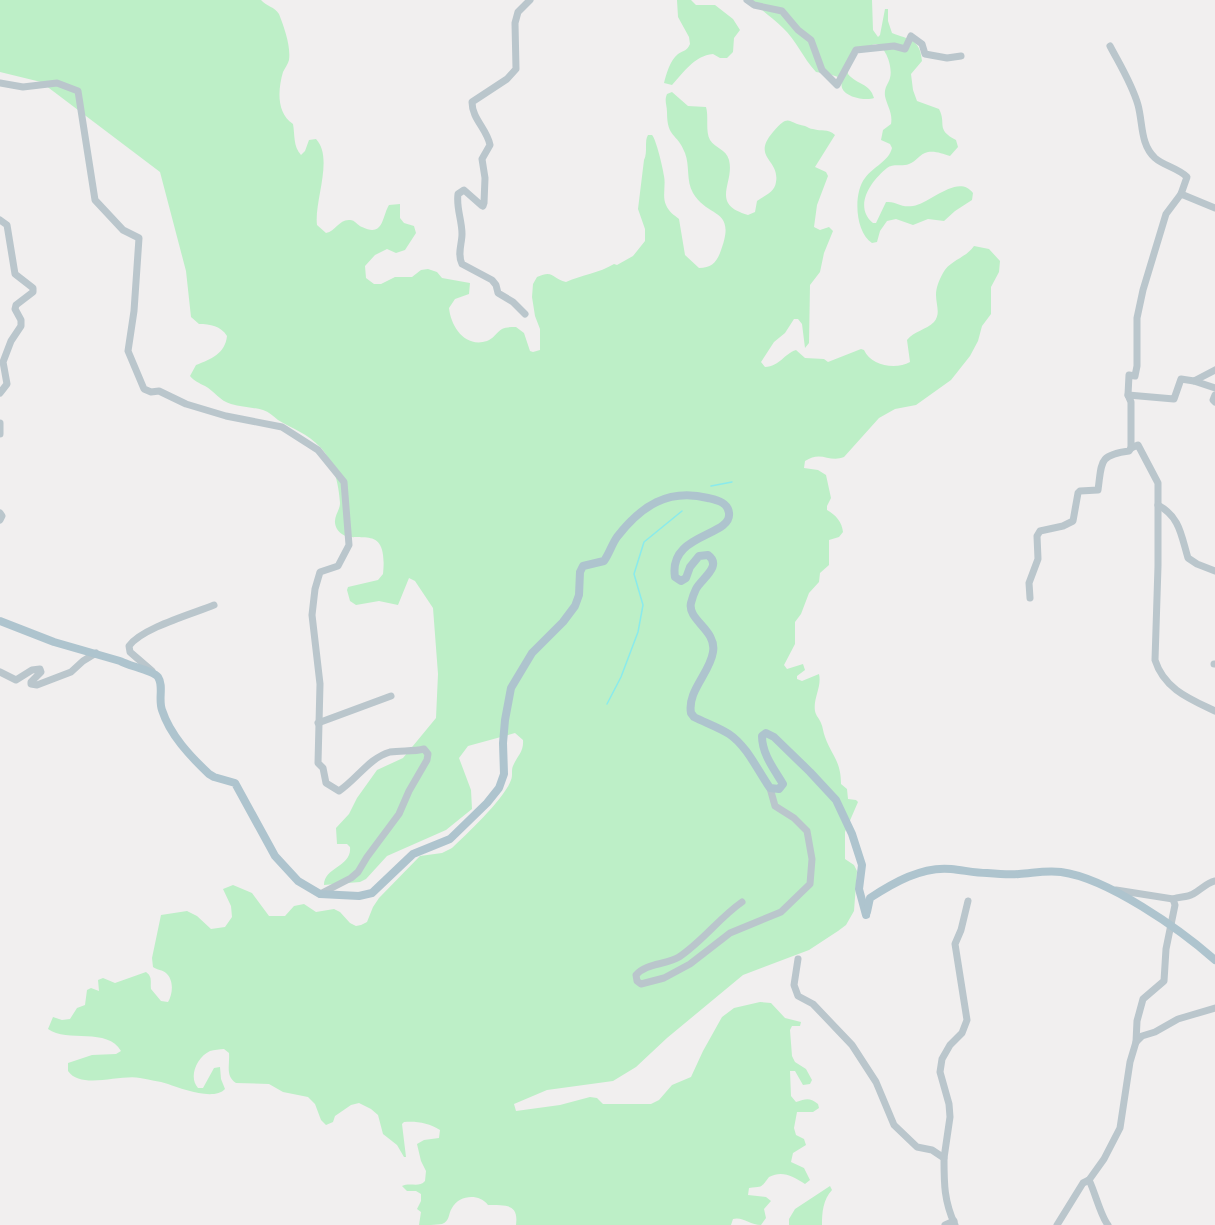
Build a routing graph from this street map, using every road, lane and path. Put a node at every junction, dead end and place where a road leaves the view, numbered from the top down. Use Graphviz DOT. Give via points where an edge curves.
graph roads {
  1 [pos="531,0"];
  2 [pos="747,0"];
  3 [pos="1110,46"];
  4 [pos="961,56"];
  5 [pos="0,83"];
  6 [pos="1182,194"];
  7 [pos="1215,208"];
  8 [pos="0,220"];
  9 [pos="525,314"];
  10 [pos="1215,370"];
  11 [pos="1194,381"];
  12 [pos="1215,388"];
  13 [pos="0,393"];
  14 [pos="1128,395"];
  15 [pos="1215,395"];
  16 [pos="1215,402"];
  17 [pos="0,423"];
  18 [pos="0,434"];
  19 [pos="1131,448"];
  20 [pos="1158,505"];
  21 [pos="0,513"];
  22 [pos="0,520"];
  23 [pos="1215,571"];
  24 [pos="1030,598"];
  25 [pos="214,605"];
  26 [pos="0,621"];
  27 [pos="96,653"];
  28 [pos="0,672"];
  29 [pos="156,675"];
  30 [pos="391,696"];
  31 [pos="1215,711"];
  32 [pos="318,723"];
  33 [pos="770,788"];
  34 [pos="1215,881"];
  35 [pos="1110,889"];
  36 [pos="320,894"];
  37 [pos="1173,899"];
  38 [pos="968,901"];
  39 [pos="742,902"];
  40 [pos="1170,924"];
  41 [pos="798,959"];
  42 [pos="1215,960"];
  43 [pos="1215,1008"];
  44 [pos="1136,1042"];
  45 [pos="944,1158"];
  46 [pos="1089,1180"];
  47 [pos="954,1223"];
  48 [pos="945,1225"];
  49 [pos="1057,1225"];
  50 [pos="1108,1225"];
  1 -- 9 [label="street" via="518,12 515,23 516,69 472,102 472,110 490,145 482,159 483,206 464,190 457,201 462,225 462,264 492,280 498,293"];
  2 -- 4 [label="street" via="782,11 811,40 822,70 837,85 856,50 894,46 905,49 911,36 922,44 926,54"];
  3 -- 6 [label="street" via="1139,107 1141,128 1150,150 1155,158 1187,177"];
  5 -- 32 [label="street" via="23,87 57,83 78,91 94,200 123,230 139,238 128,351 144,388 226,416 282,427 318,450 344,482 349,545 338,566 320,572 312,615 320,684"];
  6 -- 7 [label="street"];
  6 -- 14 [label="street" via="1166,214 1143,290 1137,318 1137,366 1135,376 1129,375"];
  8 -- 13 [label="street" via="7,225 15,274 33,292 16,305 21,326 5,353 7,384"];
  10 -- 11 [label="street"];
  11 -- 12 [label="street"];
  11 -- 14 [label="street" via="1180,379 1174,399"];
  14 -- 19 [label="street"];
  15 -- 16 [label="street"];
  17 -- 18 [label="street"];
  19 -- 20 [label="street" via="1138,445 1158,483"];
  19 -- 24 [label="street" via="1108,455 1103,461 1098,490 1078,493 1073,521 1040,531 1038,560 1029,583"];
  20 -- 23 [label="street" via="1170,511 1178,524 1188,558"];
  20 -- 31 [label="street" via="1155,660 1159,672 1176,690"];
  21 -- 22 [label="street"];
  25 -- 29 [label="street" via="166,623 132,642 130,652"];
  26 -- 27 [label="main road"];
  27 -- 28 [label="street" via="71,672 37,685 31,684 41,672 37,668 16,680"];
  27 -- 29 [label="main road"];
  29 -- 36 [label="main road" via="160,680 159,701 177,739 209,774 235,783 275,856 298,881"];
  30 -- 32 [label="street"];
  32 -- 36 [label="street" via="318,762 326,783 339,790 375,759 390,752 424,749 428,754 399,814 358,872"];
  33 -- 35 [label="main road" via="779,789 783,784 773,771 761,738 764,733 774,737 836,800 862,866 859,890 866,915 870,898 895,882 936,869 1019,874 1045,870 1079,876"];
  33 -- 36 [label="main road" via="735,739 694,717 690,710 714,645 692,613 691,605 713,562 708,555 699,556 681,581 675,577 675,566 686,545 725,524 729,510 722,502 705,497 670,497 652,503 630,523 615,539 604,561 583,566 575,606 532,653 516,677 505,720 503,781 493,797 450,839 413,854 372,893"];
  33 -- 39 [label="street" via="775,806 807,831 812,859 810,884 781,912 730,933 690,964 664,978 641,984 637,981 639,972 677,958"];
  34 -- 37 [label="street" via="1194,894"];
  35 -- 37 [label="street"];
  35 -- 40 [label="main road"];
  37 -- 40 [label="street"];
  38 -- 45 [label="street" via="955,944 967,1020 942,1059 940,1072 950,1117"];
  40 -- 42 [label="main road"];
  40 -- 44 [label="street" via="1164,981 1143,999"];
  41 -- 45 [label="street" via="794,985 798,996 813,1004 852,1045 876,1082 888,1114 900,1132 917,1147"];
  43 -- 44 [label="street" via="1178,1019"];
  44 -- 46 [label="street" via="1120,1128"];
  45 -- 47 [label="street" via="944,1192"];
  46 -- 49 [label="street" via="1083,1183"];
  46 -- 50 [label="street"];
  47 -- 48 [label="street"];
}
